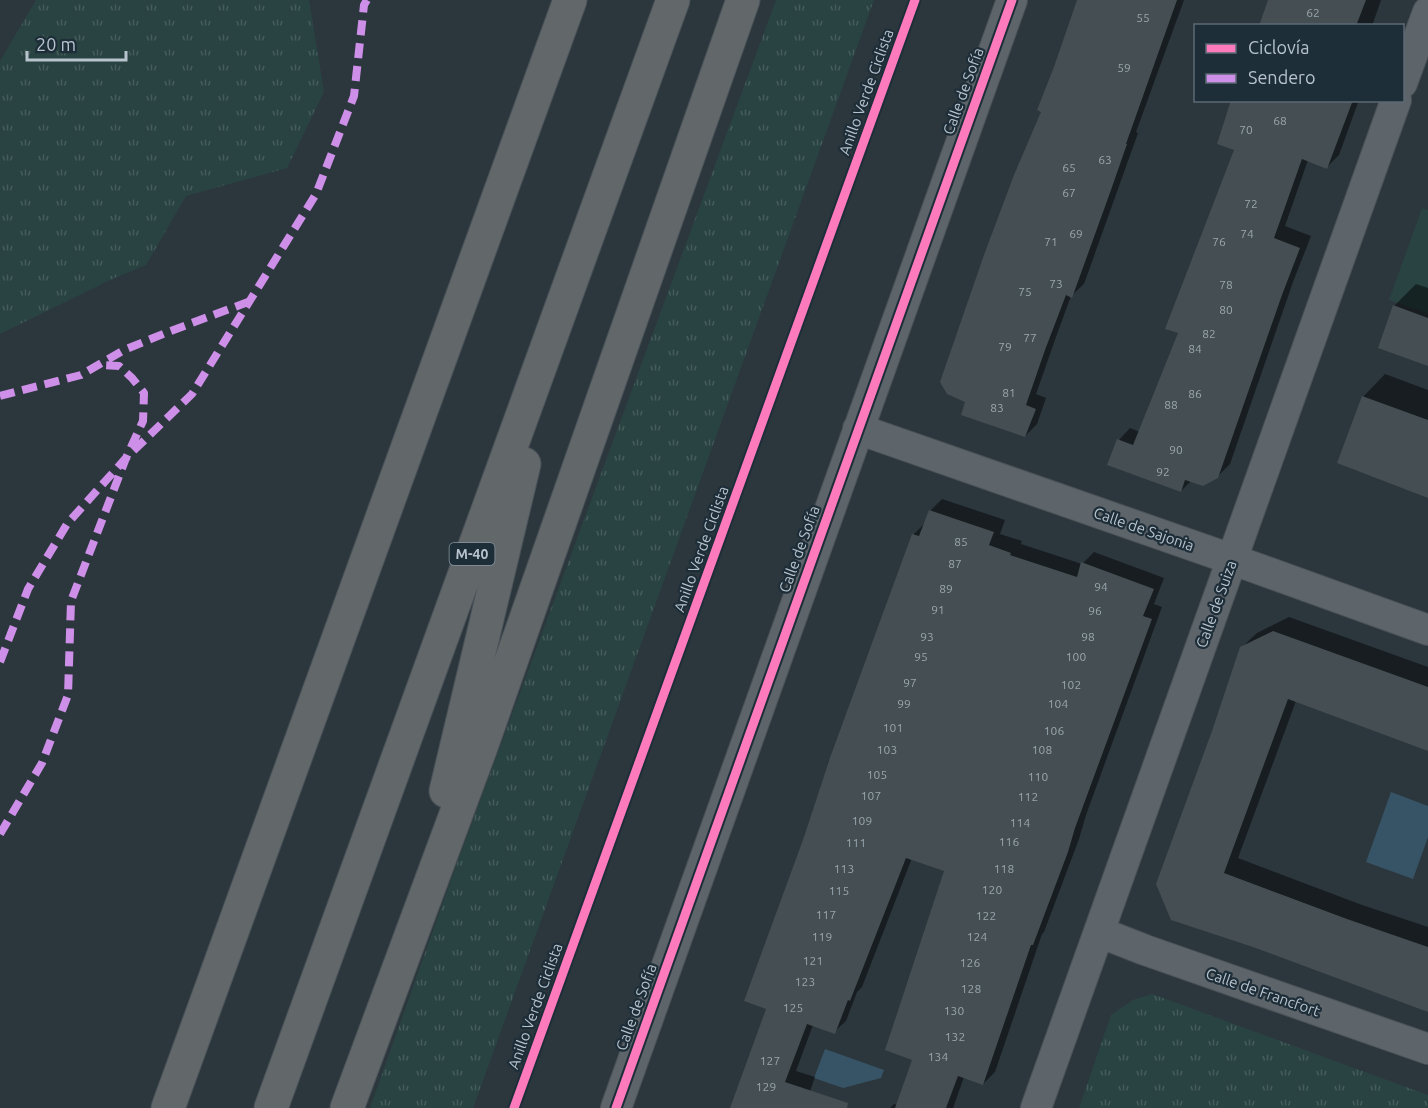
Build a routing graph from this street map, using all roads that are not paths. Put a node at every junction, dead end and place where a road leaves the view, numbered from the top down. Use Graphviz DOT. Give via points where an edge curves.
graph roads {
  1 [pos="568,0"];
  2 [pos="673,0"];
  3 [pos="743,0"];
  4 [pos="1012,0"];
  5 [pos="1428,12"];
  6 [pos="1404,78"];
  7 [pos="1395,102"];
  8 [pos="560,311"];
  9 [pos="858,429"];
  10 [pos="1231,559"];
  11 [pos="1428,630"];
  12 [pos="1099,932"];
  13 [pos="411,935"];
  14 [pos="1428,1049"];
  15 [pos="168,1108"];
  16 [pos="271,1108"];
  17 [pos="347,1108"];
  18 [pos="616,1108"];
  19 [pos="1036,1108"];
  1 -- 15 [label="highway"];
  2 -- 8 [label="highway, M-40"];
  3 -- 13 [label="highway"];
  4 -- 9 [label="street, Calle de Sofía"];
  5 -- 6 [label="street"];
  7 -- 10 [label="street, Calle de Suiza"];
  8 -- 13 [label="highway"];
  8 -- 16 [label="highway, M-40"];
  9 -- 10 [label="street, Calle de Sajonia"];
  9 -- 18 [label="street, Calle de Sofía"];
  10 -- 11 [label="street, Calle de Sajonia"];
  10 -- 12 [label="street, Calle de Suiza"];
  12 -- 14 [label="street, Calle de Francfort"];
  12 -- 19 [label="street, Calle de Suiza"];
  13 -- 17 [label="highway"];
}
